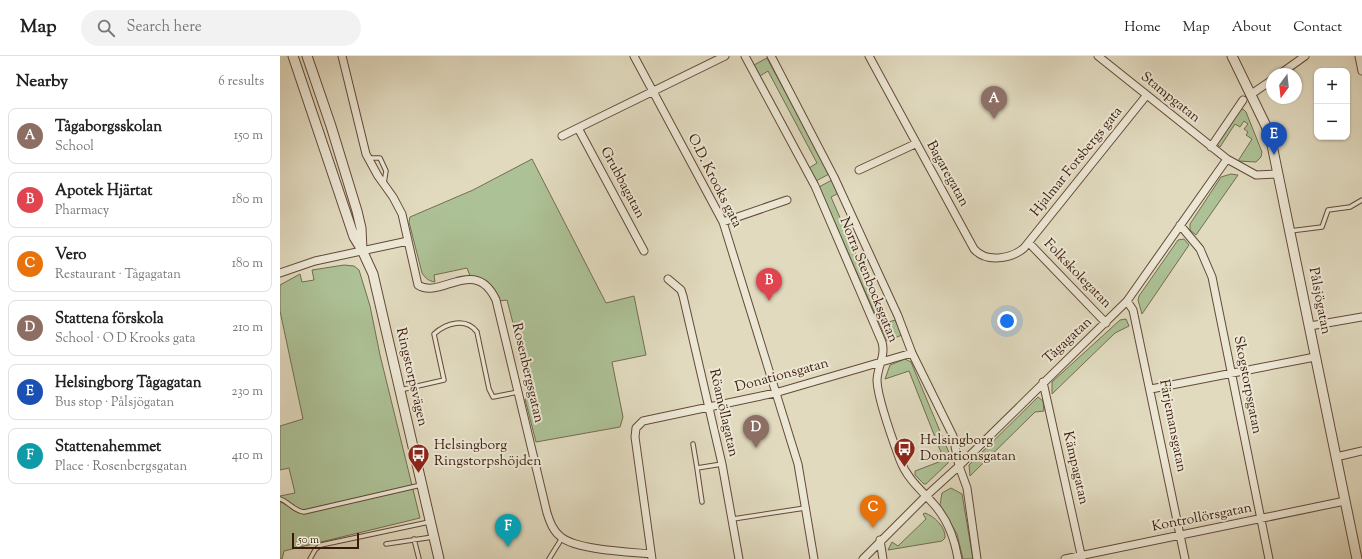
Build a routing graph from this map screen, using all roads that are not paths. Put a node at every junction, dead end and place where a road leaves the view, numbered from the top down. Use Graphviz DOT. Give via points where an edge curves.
graph roads {
  1 [pos="294,56"];
  2 [pos="307,56"];
  3 [pos="342,56"];
  4 [pos="634,56"];
  5 [pos="726,56"];
  6 [pos="745,56"];
  7 [pos="771,56"];
  8 [pos="869,56"];
  9 [pos="1098,56"];
  10 [pos="1232,56"];
  11 [pos="1305,56"];
  12 [pos="1359,56"];
  13 [pos="1288,68"];
  14 [pos="1362,71"];
  15 [pos="1266,84"];
  16 [pos="654,91"];
  17 [pos="1146,96"];
  18 [pos="1247,98"];
  19 [pos="578,128"];
  20 [pos="562,136"];
  21 [pos="915,144"];
  22 [pos="1211,147"];
  23 [pos="368,158"];
  24 [pos="1226,159"];
  25 [pos="859,170"];
  26 [pos="1278,174"];
  27 [pos="384,184"];
  28 [pos="787,200"];
  29 [pos="1362,200"];
  30 [pos="723,222"];
  31 [pos="1180,225"];
  32 [pos="1290,231"];
  33 [pos="408,241"];
  34 [pos="1029,244"];
  35 [pos="362,250"];
  36 [pos="644,251"];
  37 [pos="280,273"];
  38 [pos="668,279"];
  39 [pos="1126,301"];
  40 [pos="1362,317"];
  41 [pos="1106,323"];
  42 [pos="1310,326"];
  43 [pos="912,352"];
  44 [pos="1315,356"];
  45 [pos="881,362"];
  46 [pos="1231,373"];
  47 [pos="1043,382"];
  48 [pos="1151,389"];
  49 [pos="400,390"];
  50 [pos="518,392"];
  51 [pos="775,393"];
  52 [pos="708,408"];
  53 [pos="693,444"];
  54 [pos="1362,451"];
  55 [pos="1336,457"];
  56 [pos="722,464"];
  57 [pos="959,466"];
  58 [pos="697,468"];
  59 [pos="422,485"];
  60 [pos="925,496"];
  61 [pos="280,499"];
  62 [pos="1344,500"];
  63 [pos="702,502"];
  64 [pos="805,508"];
  65 [pos="733,519"];
  66 [pos="1261,519"];
  67 [pos="430,522"];
  68 [pos="1180,535"];
  69 [pos="434,536"];
  70 [pos="562,538"];
  71 [pos="414,540"];
  72 [pos="880,540"];
  73 [pos="386,544"];
  74 [pos="652,556"];
  75 [pos="1082,557"];
  76 [pos="310,559"];
  77 [pos="419,559"];
  78 [pos="439,559"];
  79 [pos="549,559"];
  80 [pos="739,559"];
  81 [pos="814,559"];
  82 [pos="863,559"];
  83 [pos="883,559"];
  84 [pos="958,559"];
  85 [pos="977,559"];
  86 [pos="1065,559"];
  87 [pos="1185,559"];
  88 [pos="1269,559"];
  89 [pos="1357,559"];
  1 -- 35 [label="street, Ringstorpsvägen" via="348,220"];
  2 -- 35 [label="street, Ringstorpsvägen" via="362,228"];
  3 -- 23 [label="street, Rosenbergsgatan"];
  4 -- 16 [label="street, O.D. Krooks gata"];
  5 -- 16 [label="street"];
  6 -- 45 [label="street, Norra Stenbocksgatan" via="815,186 882,342 884,350"];
  7 -- 43 [label="street, Norra Stenbocksgatan" via="834,177"];
  8 -- 21 [label="street, Bagaregatan"];
  9 -- 17 [label="street, Stampgatan"];
  10 -- 18 [label="street, Pålsjögatan"];
  11 -- 13 [label="street"];
  12 -- 14 [label="street"];
  15 -- 18 [label="street"];
  16 -- 19 [label="street"];
  16 -- 30 [label="street, O.D. Krooks gata"];
  17 -- 22 [label="street, Stampgatan"];
  17 -- 34 [label="street, Hjalmar Forsbergs gata"];
  18 -- 22 [label="street"];
  18 -- 26 [label="street, Pålsjögatan" via="1266,126"];
  19 -- 20 [label="street"];
  19 -- 36 [label="street, Grubbagatan"];
  21 -- 25 [label="street"];
  21 -- 34 [label="street, Bagaregatan" via="977,253 989,257 1005,257 1019,252"];
  22 -- 24 [label="street, Stampgatan"];
  23 -- 27 [label="street, Rosenbergsgatan"];
  23 -- 27 [label="lane" via="380,158 386,171"];
  24 -- 26 [label="street" via="1256,174"];
  24 -- 31 [label="street, Tågagatan"];
  26 -- 32 [label="street, Pålsjögatan"];
  27 -- 33 [label="street, Rosenbergsgatan" via="402,214"];
  28 -- 30 [label="street"];
  29 -- 32 [label="lane" via="1350,207 1328,210 1322,227"];
  30 -- 51 [label="street, O.D. Krooks gata"];
  31 -- 39 [label="street, Tågagatan"];
  31 -- 46 [label="street, Skogstorpsgatan" via="1194,240 1208,264"];
  32 -- 42 [label="street, Pålsjögatan"];
  33 -- 35 [label="street"];
  33 -- 50 [label="street, Rosenbergsgatan" via="416,282 420,286 430,287 471,279 490,288 496,300"];
  34 -- 41 [label="street, Folkskolegatan"];
  35 -- 37 [label="street" via="296,266"];
  35 -- 49 [label="street, Ringstorpsvägen" via="373,274"];
  38 -- 52 [label="street, Röamöllagatan" via="677,286 683,296"];
  39 -- 41 [label="street, Tågagatan"];
  39 -- 48 [label="street, Färjemansgatan" via="1134,310"];
  40 -- 42 [label="street"];
  41 -- 47 [label="street, Tågagatan"];
  42 -- 44 [label="street, Pålsjögatan"];
  43 -- 45 [label="street, Donationsgatan"];
  43 -- 57 [label="street, Norra Stenbocksgatan" via="953,436"];
  44 -- 46 [label="street"];
  44 -- 55 [label="street, Pålsjögatan"];
  45 -- 51 [label="street, Donationsgatan"];
  45 -- 60 [label="street, Norra Stenbocksgatan" via="877,376 878,389 900,460 911,481"];
  46 -- 48 [label="street"];
  46 -- 66 [label="street, Skogstorpsgatan"];
  47 -- 57 [label="street, Tågagatan"];
  47 -- 75 [label="street, Kämpagatan"];
  48 -- 68 [label="street, Färjemansgatan"];
  49 -- 50 [label="lane" via="444,380 434,334 441,327 464,322 472,325 477,332 493,397"];
  49 -- 59 [label="street, Ringstorpsvägen"];
  50 -- 70 [label="street, Rosenbergsgatan" via="547,513 552,527"];
  51 -- 52 [label="street, Donationsgatan"];
  51 -- 64 [label="street, O.D. Krooks gata" via="798,464"];
  52 -- 56 [label="street, Röamöllagatan"];
  52 -- 74 [label="street, Donationsgatan" via="643,421 636,428"];
  53 -- 58 [label="lane"];
  54 -- 55 [label="street"];
  55 -- 62 [label="street, Pålsjögatan"];
  56 -- 58 [label="lane"];
  56 -- 65 [label="street, Röamöllagatan"];
  57 -- 60 [label="street, Tågagatan"];
  57 -- 85 [label="street, Norra Stenbocksgatan" via="967,488"];
  58 -- 63 [label="lane"];
  59 -- 61 [label="lane" via="304,512"];
  59 -- 67 [label="street, Ringstorpsvägen"];
  60 -- 72 [label="street, Tågagatan"];
  60 -- 84 [label="street, Norra Stenbocksgatan" via="937,508 948,526"];
  62 -- 66 [label="street, Kontrollörsgatan"];
  62 -- 89 [label="street, Pålsjögatan"];
  64 -- 65 [label="lane"];
  64 -- 81 [label="street, O.D. Krooks gata"];
  65 -- 80 [label="street, Röamöllagatan"];
  66 -- 68 [label="street, Kontrollörsgatan"];
  66 -- 88 [label="street, Skogstorpsgatan"];
  67 -- 69 [label="street, Ringstorpsvägen"];
  67 -- 76 [label="lane" via="321,545"];
  68 -- 75 [label="street, Kontrollörsgatan"];
  68 -- 87 [label="street, Färjemansgatan"];
  69 -- 71 [label="lane"];
  69 -- 78 [label="street, Ringstorpsvägen"];
  70 -- 74 [label="street" via="591,546"];
  70 -- 79 [label="lane"];
  71 -- 73 [label="lane"];
  71 -- 77 [label="lane"];
  72 -- 82 [label="street, Tågagatan"];
  72 -- 83 [label="street"];
  75 -- 86 [label="street, Kontrollörsgatan"];
}
